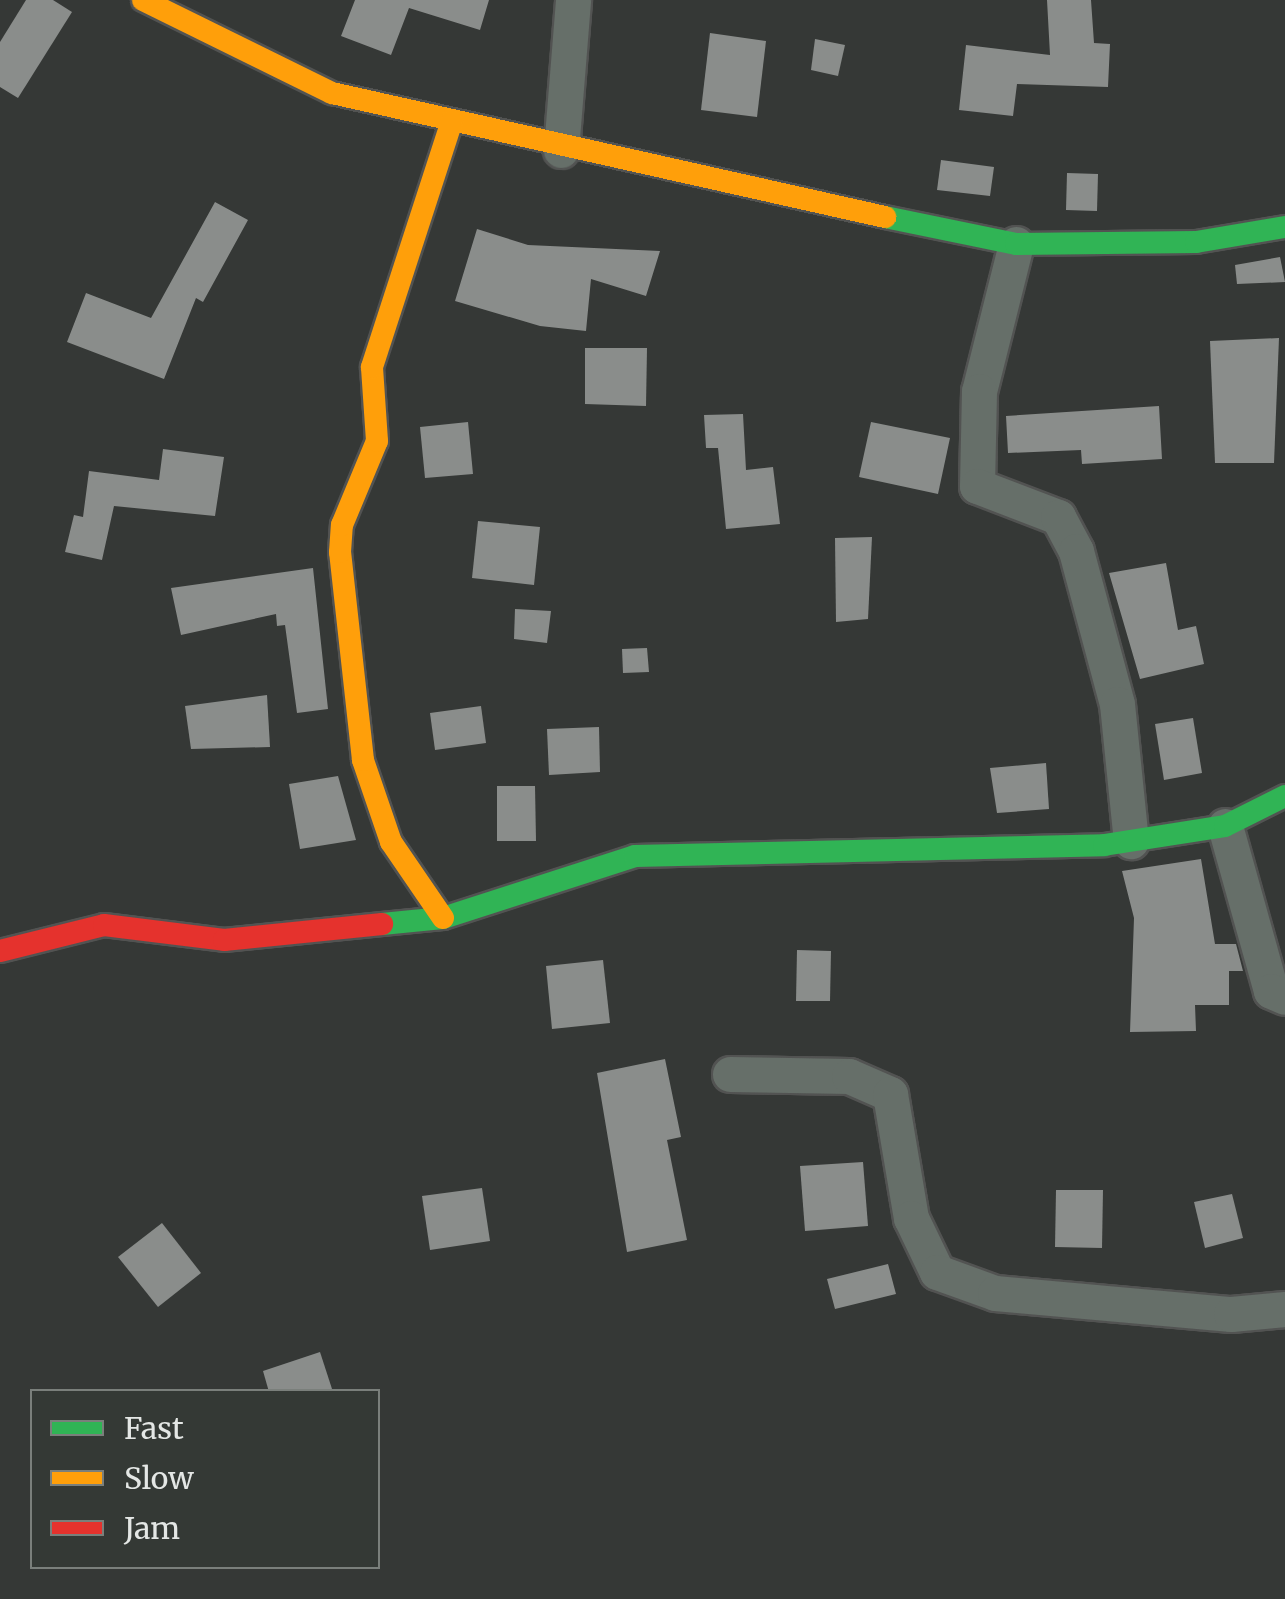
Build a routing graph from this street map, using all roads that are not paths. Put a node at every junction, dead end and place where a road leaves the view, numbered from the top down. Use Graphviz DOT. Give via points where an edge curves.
graph roads {
  1 [pos="143,0"];
  2 [pos="573,0"];
  3 [pos="452,121"];
  4 [pos="561,150"];
  5 [pos="1285,227"];
  6 [pos="1016,244"];
  7 [pos="1285,796"];
  8 [pos="1226,826"];
  9 [pos="1132,841"];
  10 [pos="443,918"];
  11 [pos="0,950"];
  12 [pos="1285,997"];
  13 [pos="730,1074"];
  14 [pos="1285,1309"];
  1 -- 3 [label="street" via="332,93"];
  2 -- 4 [label="street"];
  3 -- 4 [label="street"];
  3 -- 10 [label="street" via="372,367 377,441 342,525 340,552 363,760 392,842"];
  4 -- 6 [label="street"];
  5 -- 6 [label="street" via="1196,242"];
  6 -- 9 [label="street" via="979,391 977,486 1058,517 1076,551 1117,704"];
  7 -- 8 [label="street"];
  8 -- 9 [label="street"];
  8 -- 12 [label="street" via="1271,991"];
  9 -- 10 [label="street" via="635,856"];
  10 -- 11 [label="street" via="224,940 104,925"];
  13 -- 14 [label="street" via="849,1076 890,1094 910,1218 937,1272 995,1293 1231,1314"];
}
